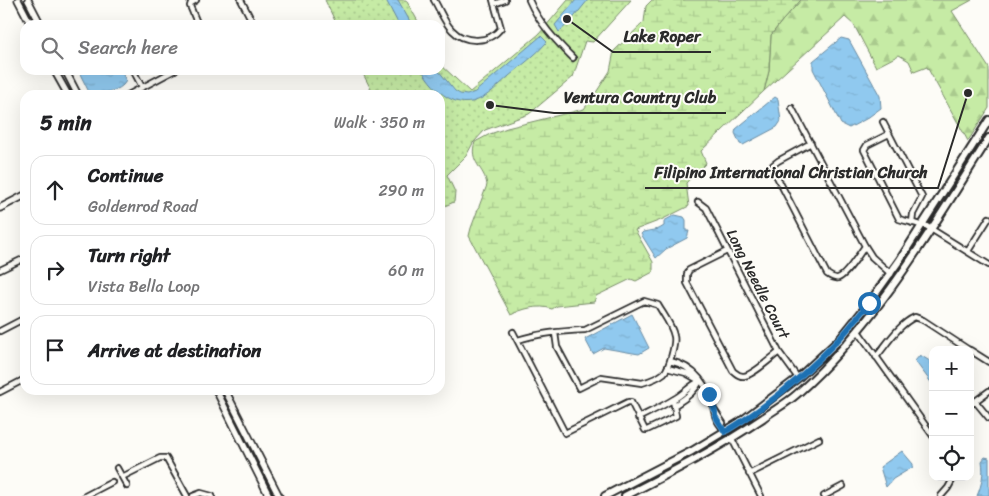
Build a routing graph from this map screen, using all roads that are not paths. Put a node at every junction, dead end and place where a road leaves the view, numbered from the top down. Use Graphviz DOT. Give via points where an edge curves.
graph roads {
  1 [pos="18,0"];
  2 [pos="28,0"];
  3 [pos="196,0"];
  4 [pos="241,0"];
  5 [pos="434,0"];
  6 [pos="505,0"];
  7 [pos="529,0"];
  8 [pos="493,2"];
  9 [pos="28,20"];
  10 [pos="38,20"];
  11 [pos="196,20"];
  12 [pos="251,20"];
  13 [pos="572,58"];
  14 [pos="57,75"];
  15 [pos="68,75"];
  16 [pos="136,75"];
  17 [pos="165,75"];
  18 [pos="142,87"];
  19 [pos="65,90"];
  20 [pos="75,90"];
  21 [pos="137,90"];
  22 [pos="792,108"];
  23 [pos="989,120"];
  24 [pos="883,122"];
  25 [pos="889,134"];
  26 [pos="989,138"];
  27 [pos="811,143"];
  28 [pos="20,198"];
  29 [pos="698,202"];
  30 [pos="0,208"];
  31 [pos="989,218"];
  32 [pos="912,223"];
  33 [pos="922,226"];
  34 [pos="932,229"];
  35 [pos="865,246"];
  36 [pos="727,251"];
  37 [pos="968,251"];
  38 [pos="20,260"];
  39 [pos="989,265"];
  40 [pos="0,270"];
  41 [pos="891,274"];
  42 [pos="20,321"];
  43 [pos="0,331"];
  44 [pos="858,331"];
  45 [pos="513,332"];
  46 [pos="555,333"];
  47 [pos="518,340"];
  48 [pos="964,346"];
  49 [pos="779,352"];
  50 [pos="974,353"];
  51 [pos="876,357"];
  52 [pos="670,361"];
  53 [pos="989,362"];
  54 [pos="667,368"];
  55 [pos="798,378"];
  56 [pos="700,381"];
  57 [pos="20,382"];
  58 [pos="989,391"];
  59 [pos="0,392"];
  60 [pos="218,395"];
  61 [pos="228,395"];
  62 [pos="975,401"];
  63 [pos="674,402"];
  64 [pos="638,418"];
  65 [pos="989,418"];
  66 [pos="740,422"];
  67 [pos="724,428"];
  68 [pos="929,429"];
  69 [pos="732,439"];
  70 [pos="819,439"];
  71 [pos="715,449"];
  72 [pos="666,464"];
  73 [pos="117,468"];
  74 [pos="749,474"];
  75 [pos="122,477"];
  76 [pos="952,481"];
  77 [pos="112,482"];
  78 [pos="127,486"];
  79 [pos="843,486"];
  80 [pos="87,496"];
  81 [pos="187,496"];
  82 [pos="193,496"];
  83 [pos="212,496"];
  84 [pos="269,496"];
  85 [pos="279,496"];
  86 [pos="605,496"];
  87 [pos="612,496"];
  88 [pos="625,496"];
  89 [pos="761,496"];
  90 [pos="824,496"];
  91 [pos="941,496"];
  1 -- 9 [label="street"];
  2 -- 10 [label="street"];
  3 -- 11 [label="street" via="190,6"];
  4 -- 12 [label="street"];
  5 -- 8 [label="street" via="453,31 461,37 482,40 501,28"];
  6 -- 8 [label="street"];
  7 -- 13 [label="street" via="547,31"];
  14 -- 19 [label="street"];
  15 -- 20 [label="street"];
  16 -- 18 [label="street"];
  17 -- 18 [label="street"];
  18 -- 21 [label="street"];
  22 -- 27 [label="street"];
  23 -- 33 [label="main road"];
  24 -- 25 [label="street"];
  25 -- 32 [label="street" via="922,197"];
  25 -- 32 [label="street" via="867,145 864,150 899,219"];
  26 -- 34 [label="main road"];
  27 -- 35 [label="street"];
  27 -- 35 [label="street" via="778,161 774,171 827,274 838,278 844,275"];
  28 -- 30 [label="street"];
  29 -- 36 [label="street, Long Needle Court" via="706,208"];
  31 -- 37 [label="street"];
  32 -- 33 [label="street"];
  33 -- 34 [label="street"];
  33 -- 41 [label="main road"];
  34 -- 37 [label="street"];
  34 -- 44 [label="main road" via="894,286"];
  35 -- 41 [label="street"];
  36 -- 49 [label="street, Long Needle Court"];
  36 -- 49 [label="street" via="690,270 686,278 733,371 744,376"];
  37 -- 39 [label="street"];
  38 -- 40 [label="street"];
  41 -- 55 [label="main road" via="840,339"];
  42 -- 43 [label="street"];
  44 -- 51 [label="street"];
  44 -- 69 [label="main road" via="796,395"];
  45 -- 47 [label="street"];
  46 -- 47 [label="street"];
  46 -- 52 [label="street" via="585,330 644,301 653,302 674,333"];
  46 -- 54 [label="street" via="558,347 578,388 601,377 647,382"];
  47 -- 64 [label="street" via="565,433 628,402 632,402"];
  48 -- 51 [label="street" via="915,317 901,327"];
  49 -- 55 [label="street, Long Needle Court"];
  50 -- 53 [label="street"];
  51 -- 68 [label="street"];
  52 -- 54 [label="street"];
  52 -- 56 [label="street" via="694,372"];
  54 -- 56 [label="street"];
  55 -- 66 [label="main road"];
  56 -- 63 [label="street" via="697,388"];
  56 -- 67 [label="street" via="709,394 715,416"];
  57 -- 59 [label="street"];
  58 -- 62 [label="street"];
  60 -- 84 [label="street"];
  61 -- 85 [label="street"];
  62 -- 65 [label="street"];
  63 -- 64 [label="street"];
  63 -- 64 [label="street" via="676,416 645,430"];
  66 -- 67 [label="main road"];
  66 -- 69 [label="main road"];
  67 -- 71 [label="main road"];
  67 -- 72 [label="main road"];
  69 -- 71 [label="main road"];
  69 -- 74 [label="street"];
  70 -- 74 [label="street"];
  71 -- 88 [label="main road"];
  72 -- 86 [label="main road"];
  72 -- 87 [label="main road" via="658,472"];
  73 -- 75 [label="street"];
  74 -- 89 [label="street"];
  75 -- 78 [label="street"];
  75 -- 81 [label="street" via="166,458"];
  76 -- 91 [label="street"];
  77 -- 80 [label="street"];
  79 -- 90 [label="street"];
  82 -- 83 [label="street" via="201,493"];
}
